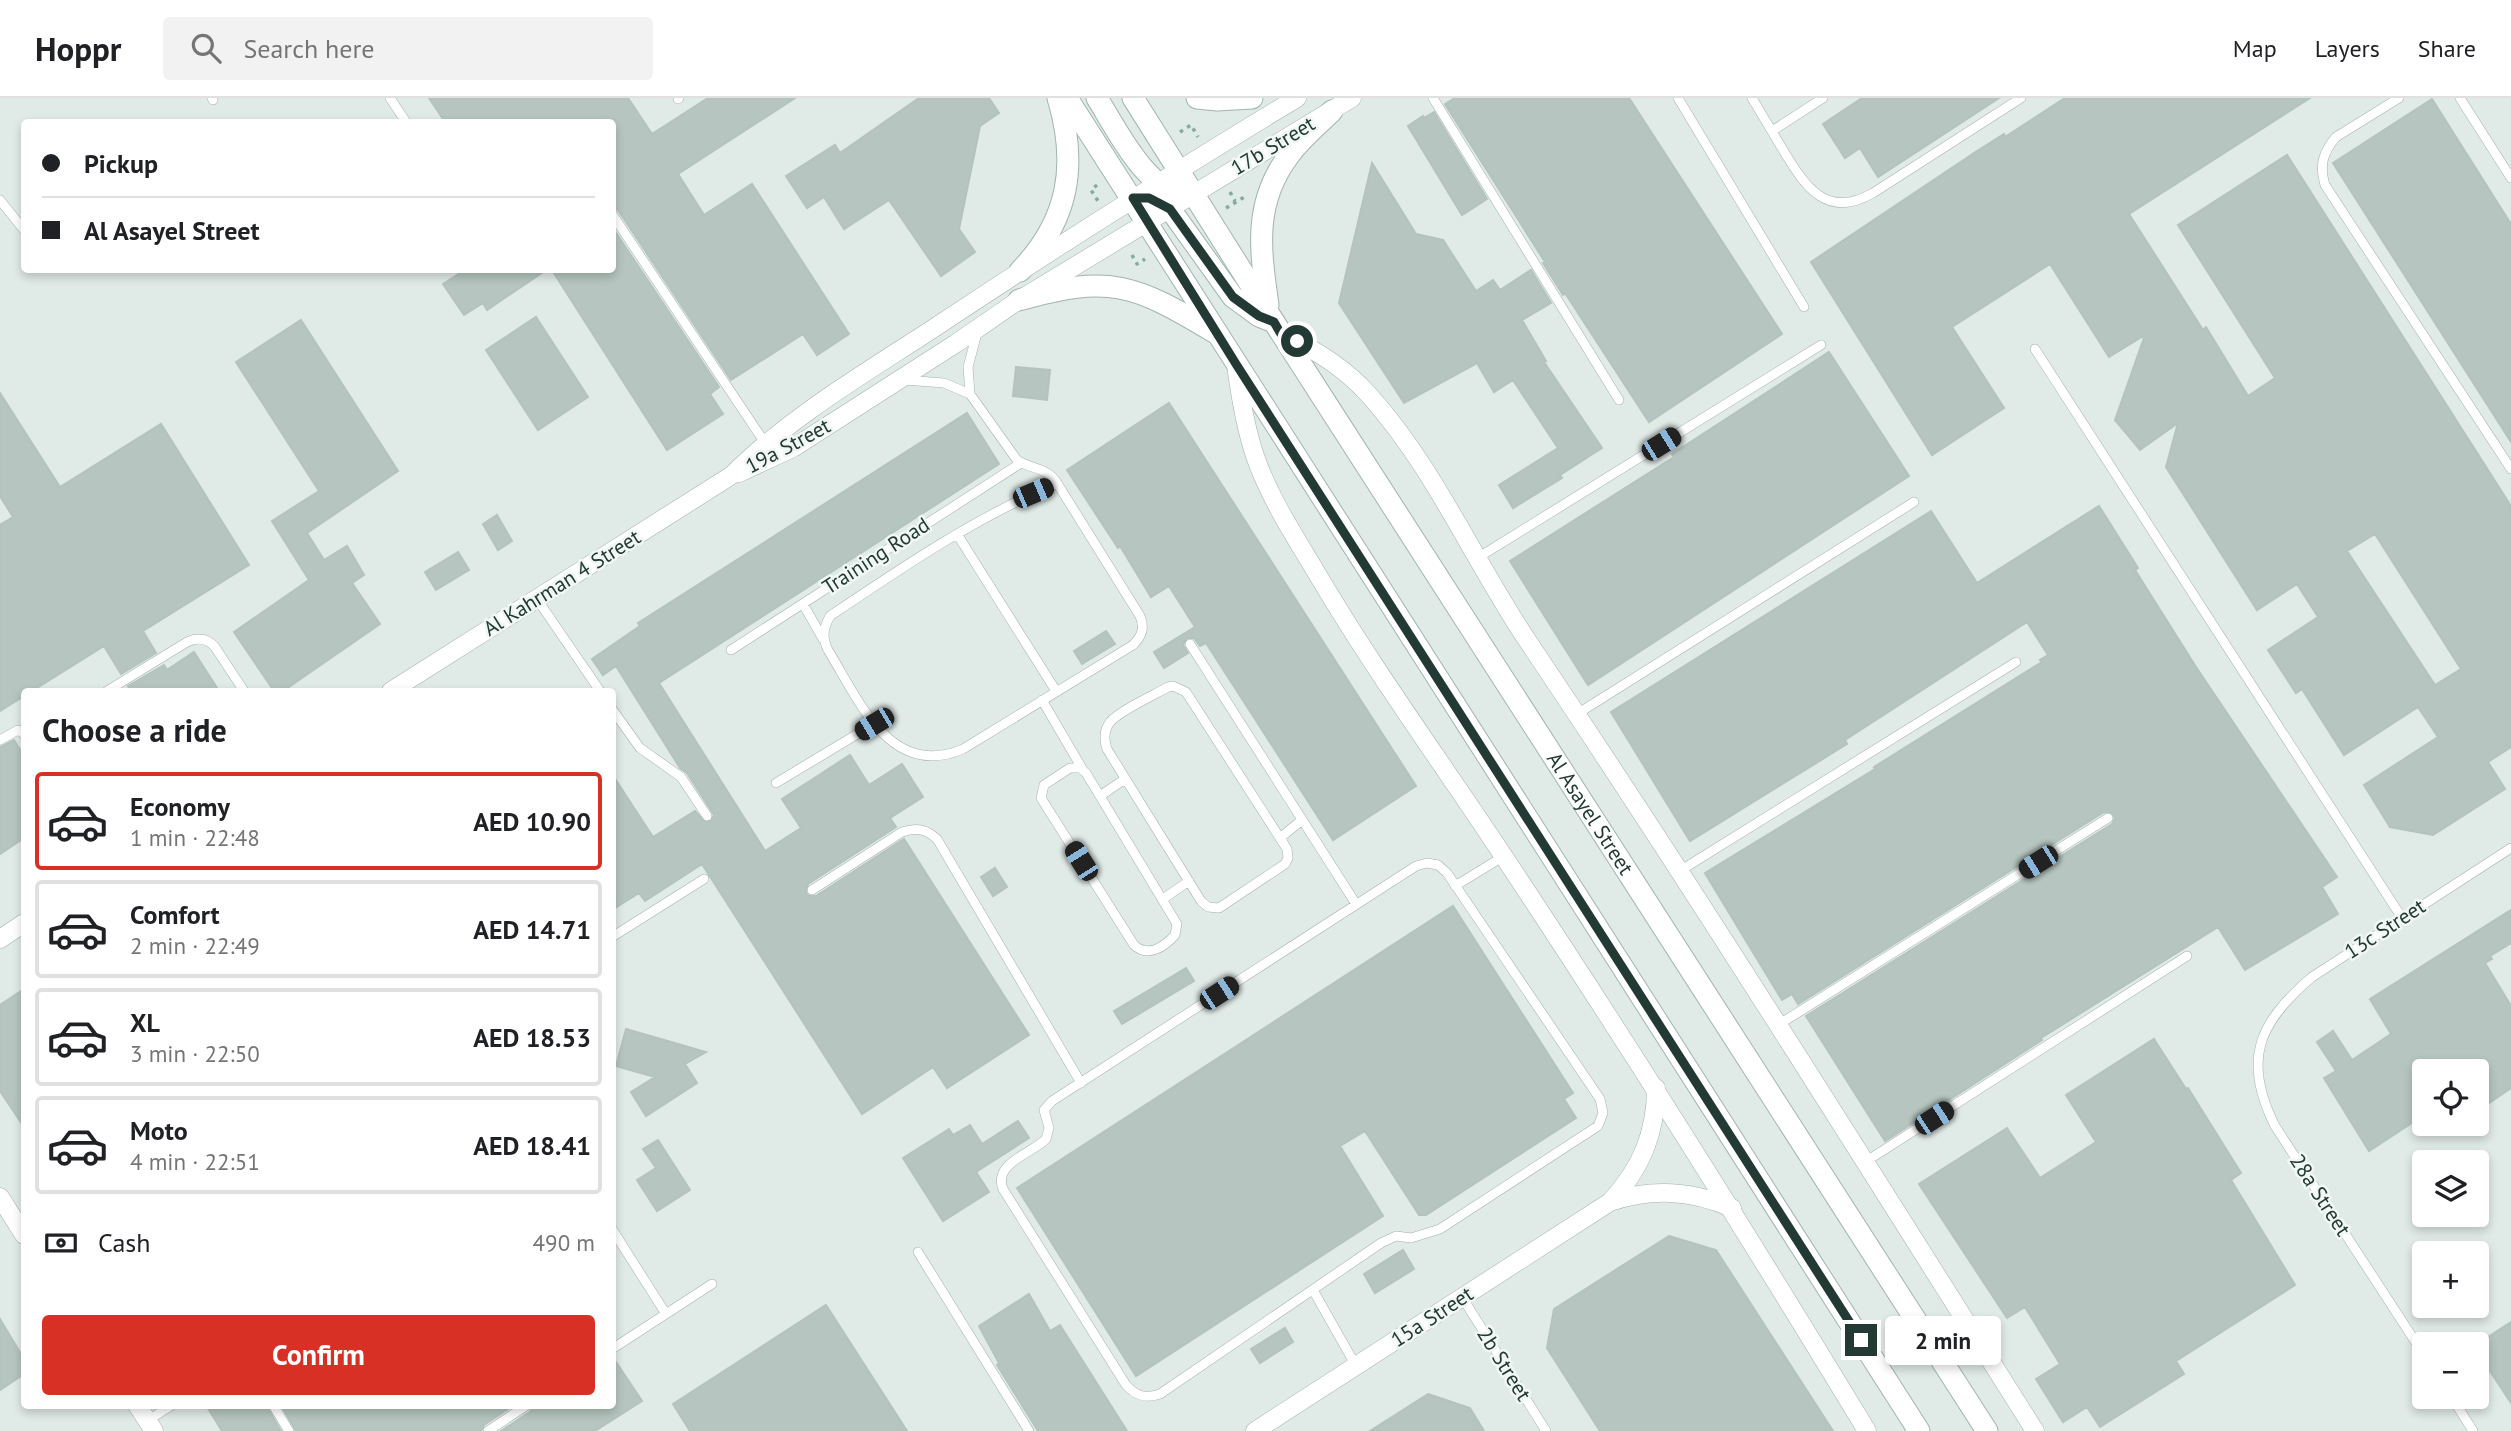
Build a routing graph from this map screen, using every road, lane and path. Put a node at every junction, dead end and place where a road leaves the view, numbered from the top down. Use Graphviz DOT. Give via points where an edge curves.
graph roads {
  1 [pos="390,98"];
  2 [pos="1058,98"];
  3 [pos="1067,98"];
  4 [pos="1097,98"];
  5 [pos="1133,98"];
  6 [pos="1197,98"];
  7 [pos="1252,98"];
  8 [pos="1297,98"];
  9 [pos="1352,98"];
  10 [pos="1433,98"];
  11 [pos="1678,98"];
  12 [pos="1752,98"];
  13 [pos="1823,98"];
  14 [pos="2021,98"];
  15 [pos="2399,98"];
  16 [pos="2460,98"];
  17 [pos="1332,111"];
  18 [pos="403,119"];
  19 [pos="1772,131"];
  20 [pos="1177,170"];
  21 [pos="2511,177"];
  22 [pos="1157,183"];
  23 [pos="1193,194"];
  24 [pos="1133,198"];
  25 [pos="0,200"];
  26 [pos="1170,209"];
  27 [pos="616,220"];
  28 [pos="1148,222"];
  29 [pos="21,226"];
  30 [pos="1020,271"];
  31 [pos="1018,300"];
  32 [pos="1804,307"];
  33 [pos="1275,323"];
  34 [pos="979,328"];
  35 [pos="1218,334"];
  36 [pos="1821,345"];
  37 [pos="2035,349"];
  38 [pos="1236,364"];
  39 [pos="901,380"];
  40 [pos="970,394"];
  41 [pos="1619,400"];
  42 [pos="765,443"];
  43 [pos="1021,463"];
  44 [pos="2511,469"];
  45 [pos="733,475"];
  46 [pos="1057,483"];
  47 [pos="1914,502"];
  48 [pos="957,534"];
  49 [pos="1479,557"];
  50 [pos="537,599"];
  51 [pos="803,604"];
  52 [pos="823,639"];
  53 [pos="1190,644"];
  54 [pos="731,650"];
  55 [pos="2016,662"];
  56 [pos="112,688"];
  57 [pos="242,688"];
  58 [pos="396,688"];
  59 [pos="598,688"];
  60 [pos="1056,691"];
  61 [pos="1042,700"];
  62 [pos="1577,713"];
  63 [pos="616,715"];
  64 [pos="874,724"];
  65 [pos="21,733"];
  66 [pos="0,740"];
  67 [pos="1083,770"];
  68 [pos="1125,779"];
  69 [pos="776,783"];
  70 [pos="1100,796"];
  71 [pos="707,816"];
  72 [pos="2108,818"];
  73 [pos="1302,820"];
  74 [pos="1281,837"];
  75 [pos="2511,848"];
  76 [pos="1504,856"];
  77 [pos="1678,872"];
  78 [pos="704,879"];
  79 [pos="1189,881"];
  80 [pos="1455,886"];
  81 [pos="812,890"];
  82 [pos="1163,899"];
  83 [pos="1356,904"];
  84 [pos="2402,918"];
  85 [pos="21,925"];
  86 [pos="616,934"];
  87 [pos="0,939"];
  88 [pos="2187,956"];
  89 [pos="2269,1022"];
  90 [pos="1778,1025"];
  91 [pos="1081,1083"];
  92 [pos="1656,1088"];
  93 [pos="1865,1163"];
  94 [pos="0,1197"];
  95 [pos="1610,1202"];
  96 [pos="1732,1209"];
  97 [pos="21,1230"];
  98 [pos="616,1235"];
  99 [pos="918,1252"];
  100 [pos="712,1284"];
  101 [pos="1313,1290"];
  102 [pos="1462,1297"];
  103 [pos="666,1314"];
  104 [pos="2412,1337"];
  105 [pos="616,1346"];
  106 [pos="1356,1366"];
  107 [pos="140,1409"];
  108 [pos="168,1409"];
  109 [pos="275,1409"];
  110 [pos="521,1409"];
  111 [pos="2459,1409"];
  112 [pos="151,1426"];
  113 [pos="289,1431"];
  114 [pos="488,1431"];
  115 [pos="1030,1431"];
  116 [pos="1255,1431"];
  117 [pos="1546,1431"];
  118 [pos="1867,1431"];
  119 [pos="1919,1431"];
  120 [pos="1987,1431"];
  121 [pos="2035,1431"];
  122 [pos="2473,1431"];
  1 -- 18 [label="lane"];
  2 -- 30 [label="main road" via="1069,152 1065,193 1053,228"];
  3 -- 24 [label="main road"];
  4 -- 22 [label="main road"];
  5 -- 20 [label="main road"];
  6 -- 7 [label="main road"];
  8 -- 20 [label="street, 17b Street"];
  9 -- 17 [label="street, 17b Street"];
  10 -- 41 [label="lane"];
  11 -- 32 [label="lane"];
  12 -- 19 [label="lane"];
  13 -- 19 [label="lane"];
  14 -- 19 [label="lane" via="1853,202 1830,201 1810,190"];
  15 -- 44 [label="lane" via="2329,145 2321,164 2325,185"];
  16 -- 21 [label="lane"];
  17 -- 23 [label="street, 17b Street"];
  17 -- 33 [label="main road" via="1291,151 1270,186 1263,209 1261,246"];
  20 -- 22 [label="street, 19a Street"];
  20 -- 23 [label="main road, Al Asayel Street"];
  22 -- 23 [label="main road" via="1178,194"];
  22 -- 24 [label="street, 19a Street"];
  23 -- 26 [label="street, 19a Street"];
  23 -- 33 [label="main road, Al Asayel Street"];
  24 -- 26 [label="main road" via="1149,198"];
  24 -- 28 [label="main road"];
  24 -- 30 [label="street, 19a Street"];
  25 -- 29 [label="lane"];
  26 -- 28 [label="street, 19a Street"];
  26 -- 33 [label="main road" via="1233,297"];
  27 -- 42 [label="lane"];
  28 -- 31 [label="street, 19a Street"];
  28 -- 35 [label="main road"];
  30 -- 42 [label="street, 19a Street"];
  31 -- 34 [label="street, 19a Street"];
  31 -- 35 [label="main road" via="1079,285 1119,287 1151,296"];
  33 -- 49 [label="street" via="1333,362 1368,394"];
  33 -- 120 [label="main road, Al Asayel Street"];
  34 -- 39 [label="street, 19a Street"];
  34 -- 40 [label="lane" via="970,353"];
  35 -- 38 [label="main road"];
  36 -- 49 [label="lane"];
  37 -- 84 [label="lane"];
  38 -- 76 [label="street" via="1246,428 1269,488 1358,640"];
  38 -- 119 [label="main road"];
  39 -- 40 [label="lane" via="944,383"];
  39 -- 45 [label="street, 19a Street" via="793,448"];
  40 -- 43 [label="lane"];
  42 -- 45 [label="street, 19a Street"];
  43 -- 46 [label="lane" via="1043,469"];
  43 -- 51 [label="lane, Training Road"];
  45 -- 50 [label="street, Al Kahrman 4 Street"];
  46 -- 48 [label="lane"];
  46 -- 60 [label="lane" via="1140,616 1143,628 1133,645"];
  47 -- 62 [label="lane"];
  48 -- 52 [label="lane" via="830,616"];
  48 -- 60 [label="lane"];
  49 -- 62 [label="street" via="1520,630"];
  50 -- 58 [label="street, Al Kahrman 4 Street"];
  50 -- 59 [label="lane"];
  51 -- 52 [label="lane"];
  51 -- 54 [label="lane, Training Road"];
  52 -- 64 [label="lane"];
  53 -- 73 [label="lane"];
  55 -- 77 [label="lane"];
  56 -- 57 [label="lane" via="199,638 211,642"];
  60 -- 61 [label="lane"];
  61 -- 64 [label="lane" via="947,755 910,752"];
  61 -- 67 [label="lane"];
  62 -- 77 [label="street"];
  63 -- 71 [label="lane" via="640,748 681,777"];
  64 -- 69 [label="lane"];
  65 -- 66 [label="lane" via="14,731"];
  67 -- 70 [label="lane"];
  67 -- 82 [label="lane" via="1070,768 1046,782 1041,798 1139,950 1152,952 1175,935 1177,924"];
  68 -- 70 [label="lane"];
  68 -- 74 [label="lane" via="1105,742 1110,722 1168,687 1179,687"];
  68 -- 79 [label="lane"];
  70 -- 82 [label="lane"];
  72 -- 90 [label="lane"];
  73 -- 74 [label="lane"];
  73 -- 83 [label="lane"];
  74 -- 79 [label="lane" via="1288,853 1285,864 1219,908 1204,904"];
  75 -- 84 [label="lane, 13c Street"];
  76 -- 80 [label="lane"];
  76 -- 92 [label="street"];
  77 -- 90 [label="street"];
  78 -- 86 [label="lane"];
  79 -- 82 [label="lane"];
  80 -- 83 [label="lane" via="1438,865 1421,863"];
  80 -- 101 [label="lane" via="1600,1099 1602,1120 1593,1132 1440,1228 1381,1243"];
  81 -- 91 [label="lane" via="902,832 917,829 931,834"];
  83 -- 91 [label="lane"];
  84 -- 89 [label="lane, 13c Street" via="2312,977"];
  85 -- 87 [label="street"];
  88 -- 93 [label="lane"];
  89 -- 104 [label="lane, 28a Street" via="2257,1067 2267,1110"];
  90 -- 93 [label="street"];
  91 -- 101 [label="lane" via="1047,1105 1046,1139 1006,1168 1001,1184 1131,1391 1146,1397 1160,1394"];
  92 -- 95 [label="street, 15a Street" via="1654,1124 1642,1158"];
  92 -- 96 [label="street"];
  93 -- 121 [label="street"];
  94 -- 97 [label="street"];
  95 -- 96 [label="street, 15a Street" via="1663,1192 1698,1196"];
  95 -- 102 [label="street, 15a Street"];
  96 -- 118 [label="street"];
  98 -- 103 [label="lane"];
  99 -- 115 [label="lane"];
  100 -- 103 [label="lane"];
  101 -- 106 [label="lane"];
  102 -- 106 [label="street, 15a Street"];
  102 -- 117 [label="lane, 2b Street"];
  103 -- 105 [label="lane"];
  106 -- 116 [label="street, 15a Street"];
  107 -- 112 [label="street"];
  108 -- 112 [label="lane"];
  109 -- 113 [label="lane"];
  110 -- 114 [label="lane"];
  111 -- 122 [label="lane"];
}
